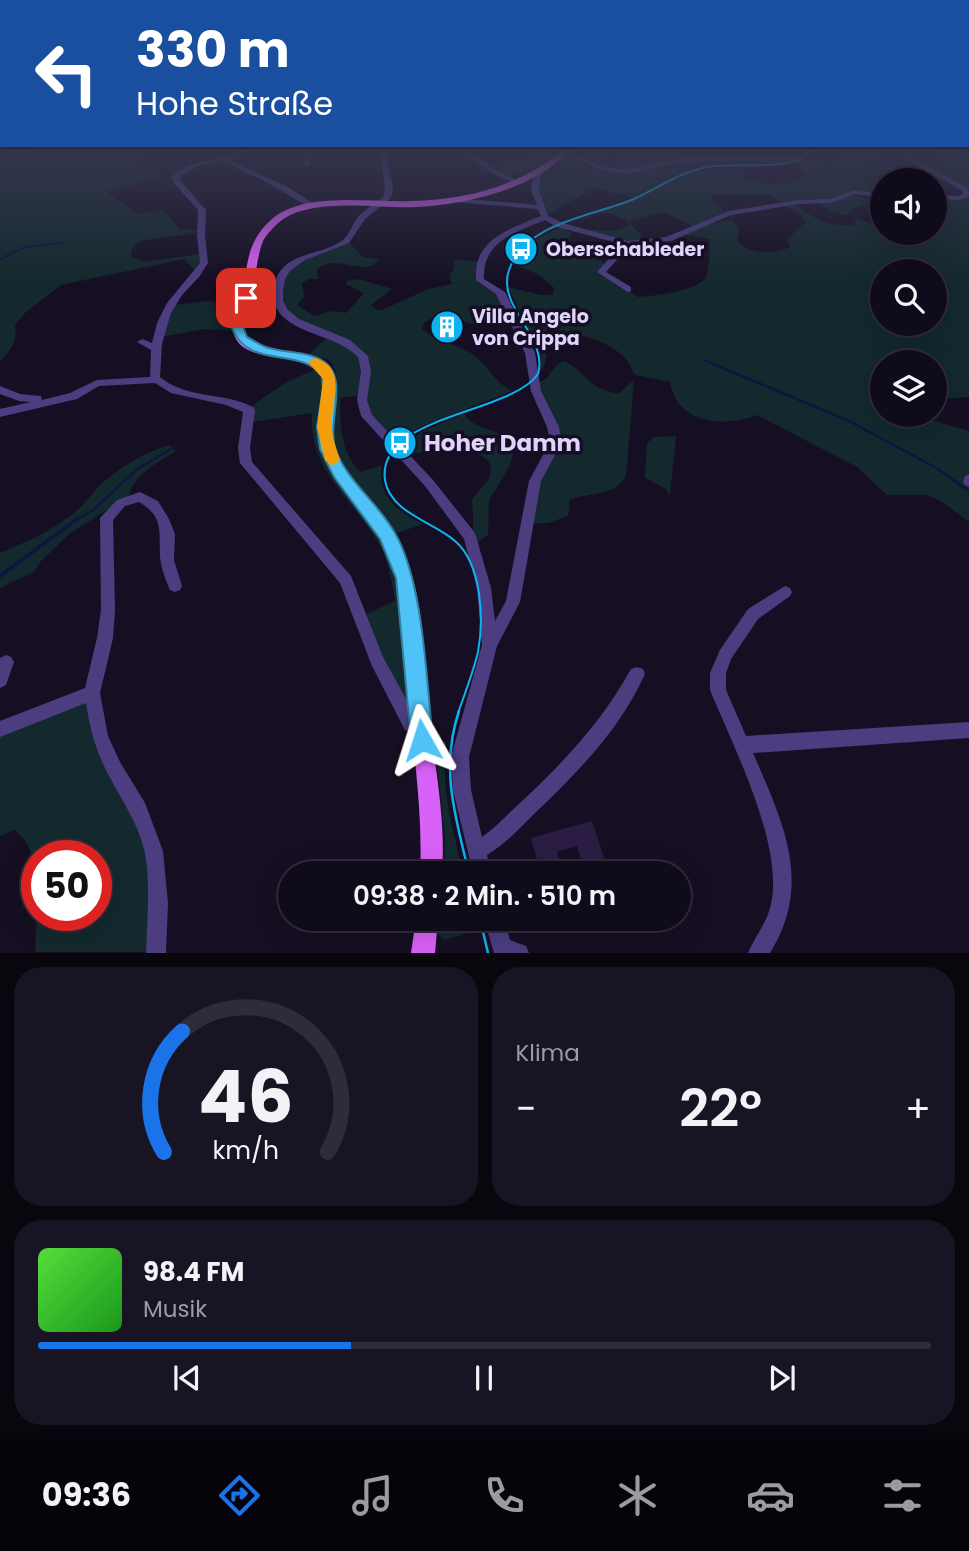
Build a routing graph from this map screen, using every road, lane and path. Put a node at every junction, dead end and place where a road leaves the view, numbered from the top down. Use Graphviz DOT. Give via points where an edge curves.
graph roads {
  1 [pos="188,193"];
  2 [pos="292,193"];
  3 [pos="388,193"];
  4 [pos="476,193"];
  5 [pos="535,193"];
  6 [pos="851,193"];
  7 [pos="969,194"];
  8 [pos="947,198"];
  9 [pos="456,200"];
  10 [pos="311,205"];
  11 [pos="379,206"];
  12 [pos="539,207"];
  13 [pos="545,217"];
  14 [pos="628,243"];
  15 [pos="628,289"];
  16 [pos="142,342"];
  17 [pos="155,348"];
  18 [pos="156,380"];
  19 [pos="0,390"];
  20 [pos="52,401"];
  21 [pos="0,413"];
  22 [pos="175,586"];
  23 [pos="785,592"];
  24 [pos="490,645"];
  25 [pos="6,662"];
  26 [pos="636,674"];
  27 [pos="0,680"];
  28 [pos="92,693"];
  29 [pos="421,727"];
  30 [pos="0,729"];
  31 [pos="969,730"];
  32 [pos="741,744"];
  33 [pos="476,851"];
  34 [pos="431,861"];
  35 [pos="479,861"];
  36 [pos="426,931"];
  37 [pos="498,931"];
  38 [pos="156,953"];
  39 [pos="423,953"];
  40 [pos="504,953"];
  41 [pos="519,953"];
  42 [pos="758,953"];
  1 -- 17 [label="street" via="202,210 204,263 168,309"];
  2 -- 10 [label="street"];
  3 -- 11 [label="street"];
  4 -- 9 [label="main road"];
  5 -- 12 [label="street"];
  6 -- 14 [label="street" via="831,201 729,214 668,239"];
  7 -- 8 [label="street"];
  9 -- 11 [label="main road"];
  9 -- 12 [label="street"];
  10 -- 11 [label="main road"];
  10 -- 29 [label="main road" via="281,216 262,234 237,331 253,348 309,360 329,376 324,427 328,449 340,473 388,536 405,578"];
  11 -- 24 [label="street" via="362,217 347,241 290,265 279,285 278,304 292,318 341,340 363,356 362,400 367,416 470,537 484,588"];
  12 -- 13 [label="street"];
  13 -- 14 [label="street"];
  13 -- 24 [label="street" via="503,235 478,267 482,282 500,292 530,353 537,391 556,436 535,481 513,602"];
  14 -- 15 [label="street" via="601,272"];
  16 -- 17 [label="street"];
  17 -- 18 [label="street"];
  18 -- 20 [label="street" via="97,383"];
  18 -- 29 [label="street" via="248,409 246,463 341,573 396,700 411,724"];
  19 -- 20 [label="street"];
  20 -- 21 [label="street"];
  22 -- 28 [label="street" via="167,560 168,534 156,507 140,498 118,505 106,520 108,610"];
  23 -- 32 [label="street" via="753,614 718,673 718,690"];
  24 -- 33 [label="street" via="460,757 462,790"];
  25 -- 27 [label="street"];
  26 -- 33 [label="street" via="616,711 575,764"];
  28 -- 30 [label="street"];
  28 -- 38 [label="street" via="100,737 139,809 154,851"];
  29 -- 34 [label="main road" via="432,824"];
  31 -- 32 [label="street"];
  32 -- 42 [label="street" via="769,810 782,856 778,915"];
  33 -- 35 [label="street"];
  36 -- 39 [label="main road"];
  37 -- 40 [label="street"];
  40 -- 41 [label="street"];
}
